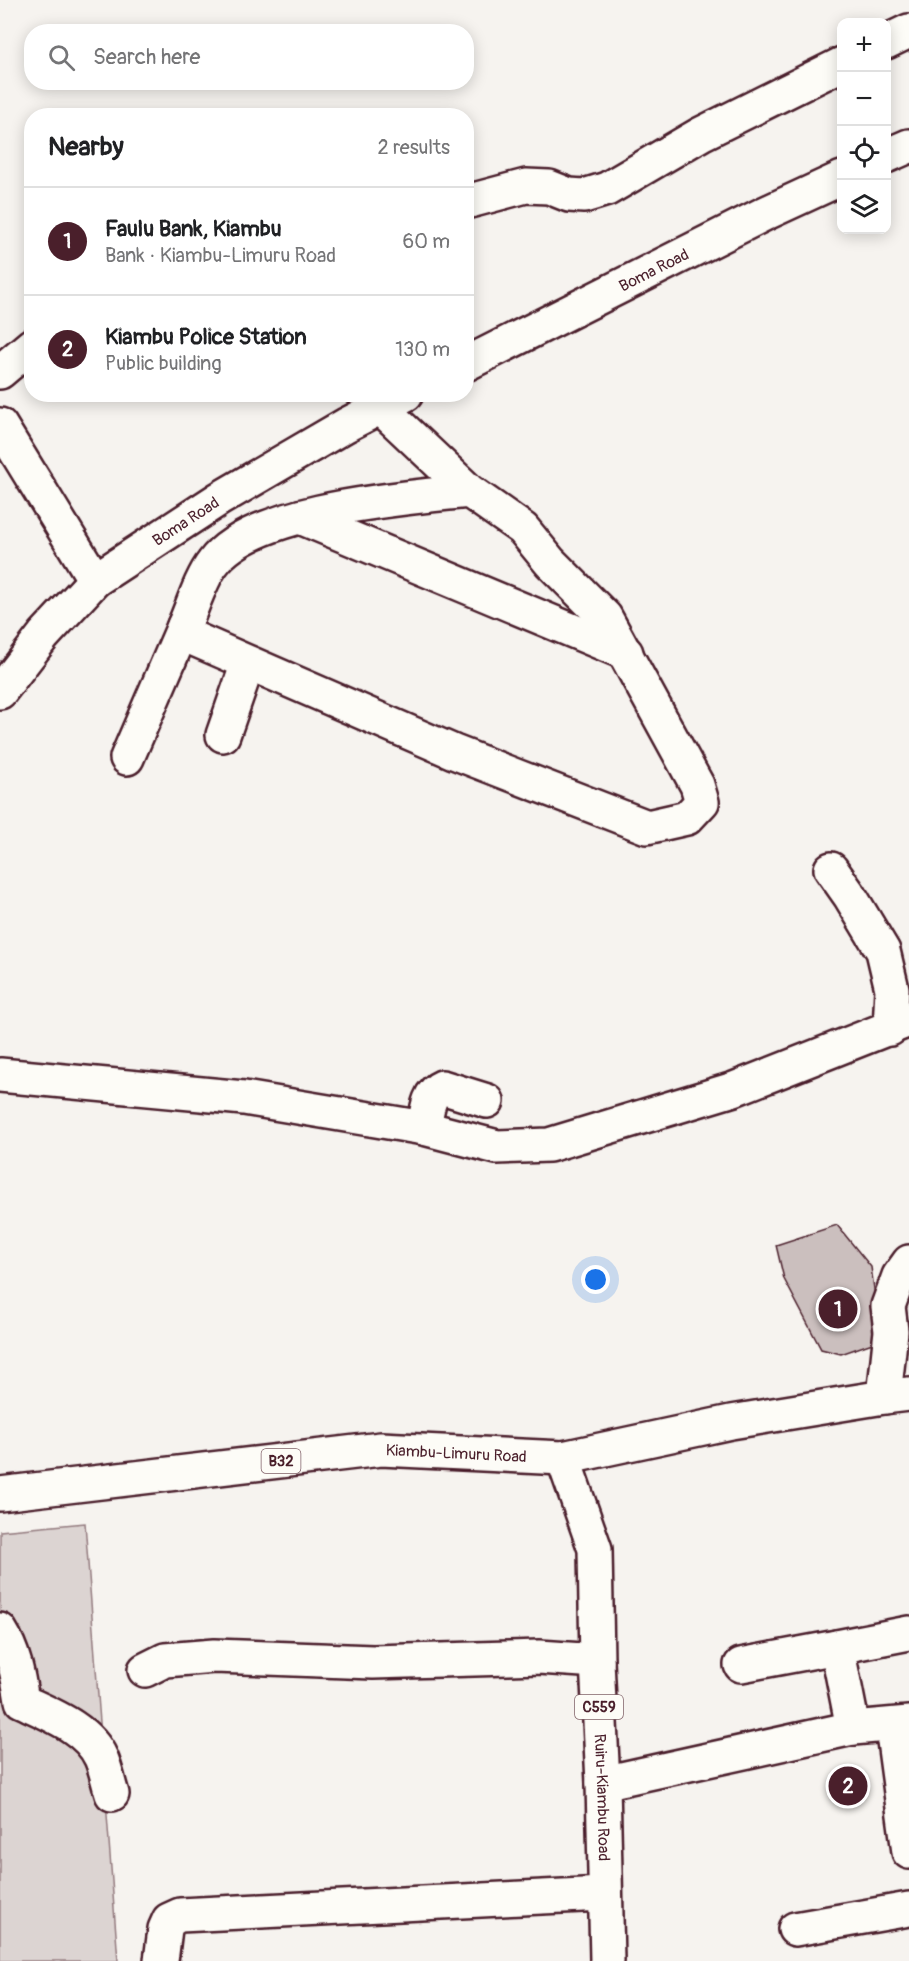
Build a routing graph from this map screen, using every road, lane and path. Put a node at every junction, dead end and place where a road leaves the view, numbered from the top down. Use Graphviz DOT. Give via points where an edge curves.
graph roads {
  1 [pos="909,31"];
  2 [pos="891,40"];
  3 [pos="837,66"];
  4 [pos="909,146"];
  5 [pos="891,154"];
  6 [pos="837,179"];
  7 [pos="474,200"];
  8 [pos="24,352"];
  9 [pos="474,360"];
  10 [pos="0,372"];
  11 [pos="391,402"];
  12 [pos="394,402"];
  13 [pos="0,425"];
  14 [pos="469,491"];
  15 [pos="300,517"];
  16 [pos="95,580"];
  17 [pos="184,626"];
  18 [pos="626,653"];
  19 [pos="248,663"];
  20 [pos="0,692"];
  21 [pos="223,735"];
  22 [pos="127,758"];
  23 [pos="831,869"];
  24 [pos="900,1024"];
  25 [pos="0,1075"];
  26 [pos="487,1101"];
  27 [pos="424,1128"];
  28 [pos="909,1262"];
  29 [pos="896,1395"];
  30 [pos="563,1458"];
  31 [pos="0,1494"];
  32 [pos="0,1630"];
  33 [pos="909,1633"];
  34 [pos="837,1647"];
  35 [pos="597,1661"];
  36 [pos="741,1665"];
  37 [pos="145,1670"];
  38 [pos="11,1701"];
  39 [pos="901,1724"];
  40 [pos="853,1728"];
  41 [pos="603,1783"];
  42 [pos="112,1794"];
  43 [pos="909,1852"];
  44 [pos="604,1894"];
  45 [pos="909,1909"];
  46 [pos="795,1929"];
  47 [pos="161,1961"];
  48 [pos="607,1961"];
  1 -- 2 [label="main road"];
  3 -- 7 [label="main road" via="701,134 608,189 584,196 526,186"];
  4 -- 5 [label="main road"];
  6 -- 9 [label="main road, Boma Road"];
  8 -- 10 [label="main road"];
  11 -- 16 [label="main road, Boma Road" via="219,499"];
  12 -- 14 [label="main road"];
  13 -- 16 [label="main road"];
  14 -- 15 [label="main road" via="367,503"];
  14 -- 18 [label="main road" via="523,529 605,617"];
  15 -- 17 [label="main road" via="233,543 212,563"];
  15 -- 18 [label="main road"];
  16 -- 20 [label="main road, Boma Road" via="44,635"];
  17 -- 19 [label="main road" via="192,639"];
  17 -- 22 [label="main road"];
  18 -- 19 [label="main road" via="697,785 702,802 687,818 647,827 454,753"];
  19 -- 21 [label="main road"];
  23 -- 24 [label="main road" via="883,951"];
  24 -- 27 [label="main road" via="734,1089 549,1145 497,1147"];
  25 -- 27 [label="main road" via="244,1098"];
  26 -- 27 [label="main road" via="442,1087 436,1089 431,1095"];
  28 -- 29 [label="main road" via="888,1306"];
  29 -- 30 [label="main road, Kiambu-Limuru Road / B32" via="731,1422"];
  30 -- 31 [label="main road, Kiambu-Limuru Road / B32" via="381,1449"];
  30 -- 35 [label="main road, Ruiru-Kiambu Road / C559" via="595,1549"];
  32 -- 38 [label="main road" via="18,1672"];
  33 -- 34 [label="main road"];
  34 -- 36 [label="main road"];
  34 -- 40 [label="main road"];
  35 -- 37 [label="main road" via="539,1657 373,1662 214,1656 165,1660"];
  35 -- 41 [label="main road, Ruiru-Kiambu Road / C559"];
  38 -- 42 [label="main road" via="60,1719 93,1746 101,1757"];
  39 -- 40 [label="main road"];
  39 -- 43 [label="main road"];
  40 -- 41 [label="main road"];
  41 -- 44 [label="main road, Ruiru-Kiambu Road / C559"];
  44 -- 47 [label="main road" via="180,1915 169,1920 165,1929"];
  44 -- 48 [label="main road, Ruiru-Kiambu Road / C559"];
  45 -- 46 [label="main road"];
}
